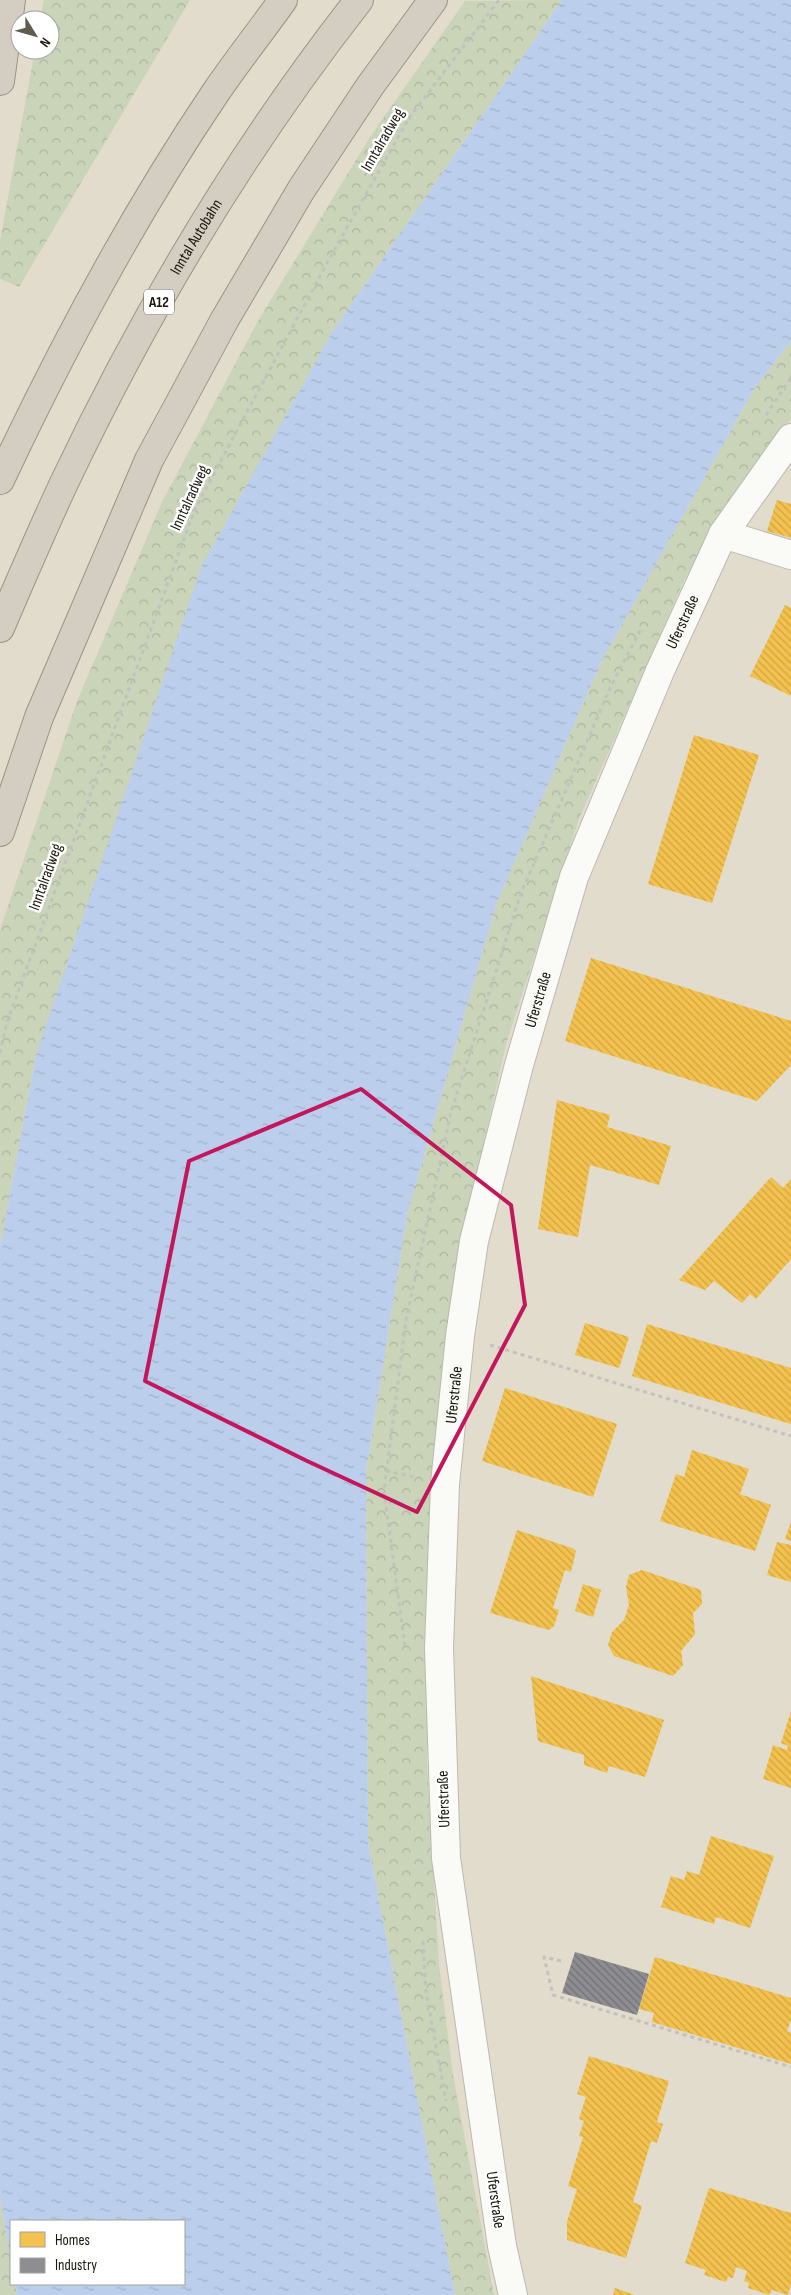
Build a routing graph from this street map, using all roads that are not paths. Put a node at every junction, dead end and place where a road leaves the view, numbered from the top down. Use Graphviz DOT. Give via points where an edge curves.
graph roads {
  1 [pos="11,0"];
  2 [pos="283,0"];
  3 [pos="359,0"];
  4 [pos="432,0"];
  5 [pos="0,81"];
  6 [pos="791,438"];
  7 [pos="0,480"];
  8 [pos="723,534"];
  9 [pos="791,555"];
  10 [pos="0,628"];
  11 [pos="0,832"];
  12 [pos="513,2295"];
  1 -- 5 [label="highway"];
  2 -- 7 [label="highway" via="216,92 149,199 99,285"];
  3 -- 10 [label="highway, Inntal Autobahn / A12" via="268,124 141,333 65,482"];
  4 -- 11 [label="highway" via="301,190 225,319 149,460 40,718"];
  6 -- 8 [label="street, Uferstraße"];
  8 -- 9 [label="street"];
  8 -- 12 [label="street, Uferstraße" via="660,671 574,877 519,1065 477,1231 460,1336 445,1484 439,1648 446,1858 502,2246"];
}
